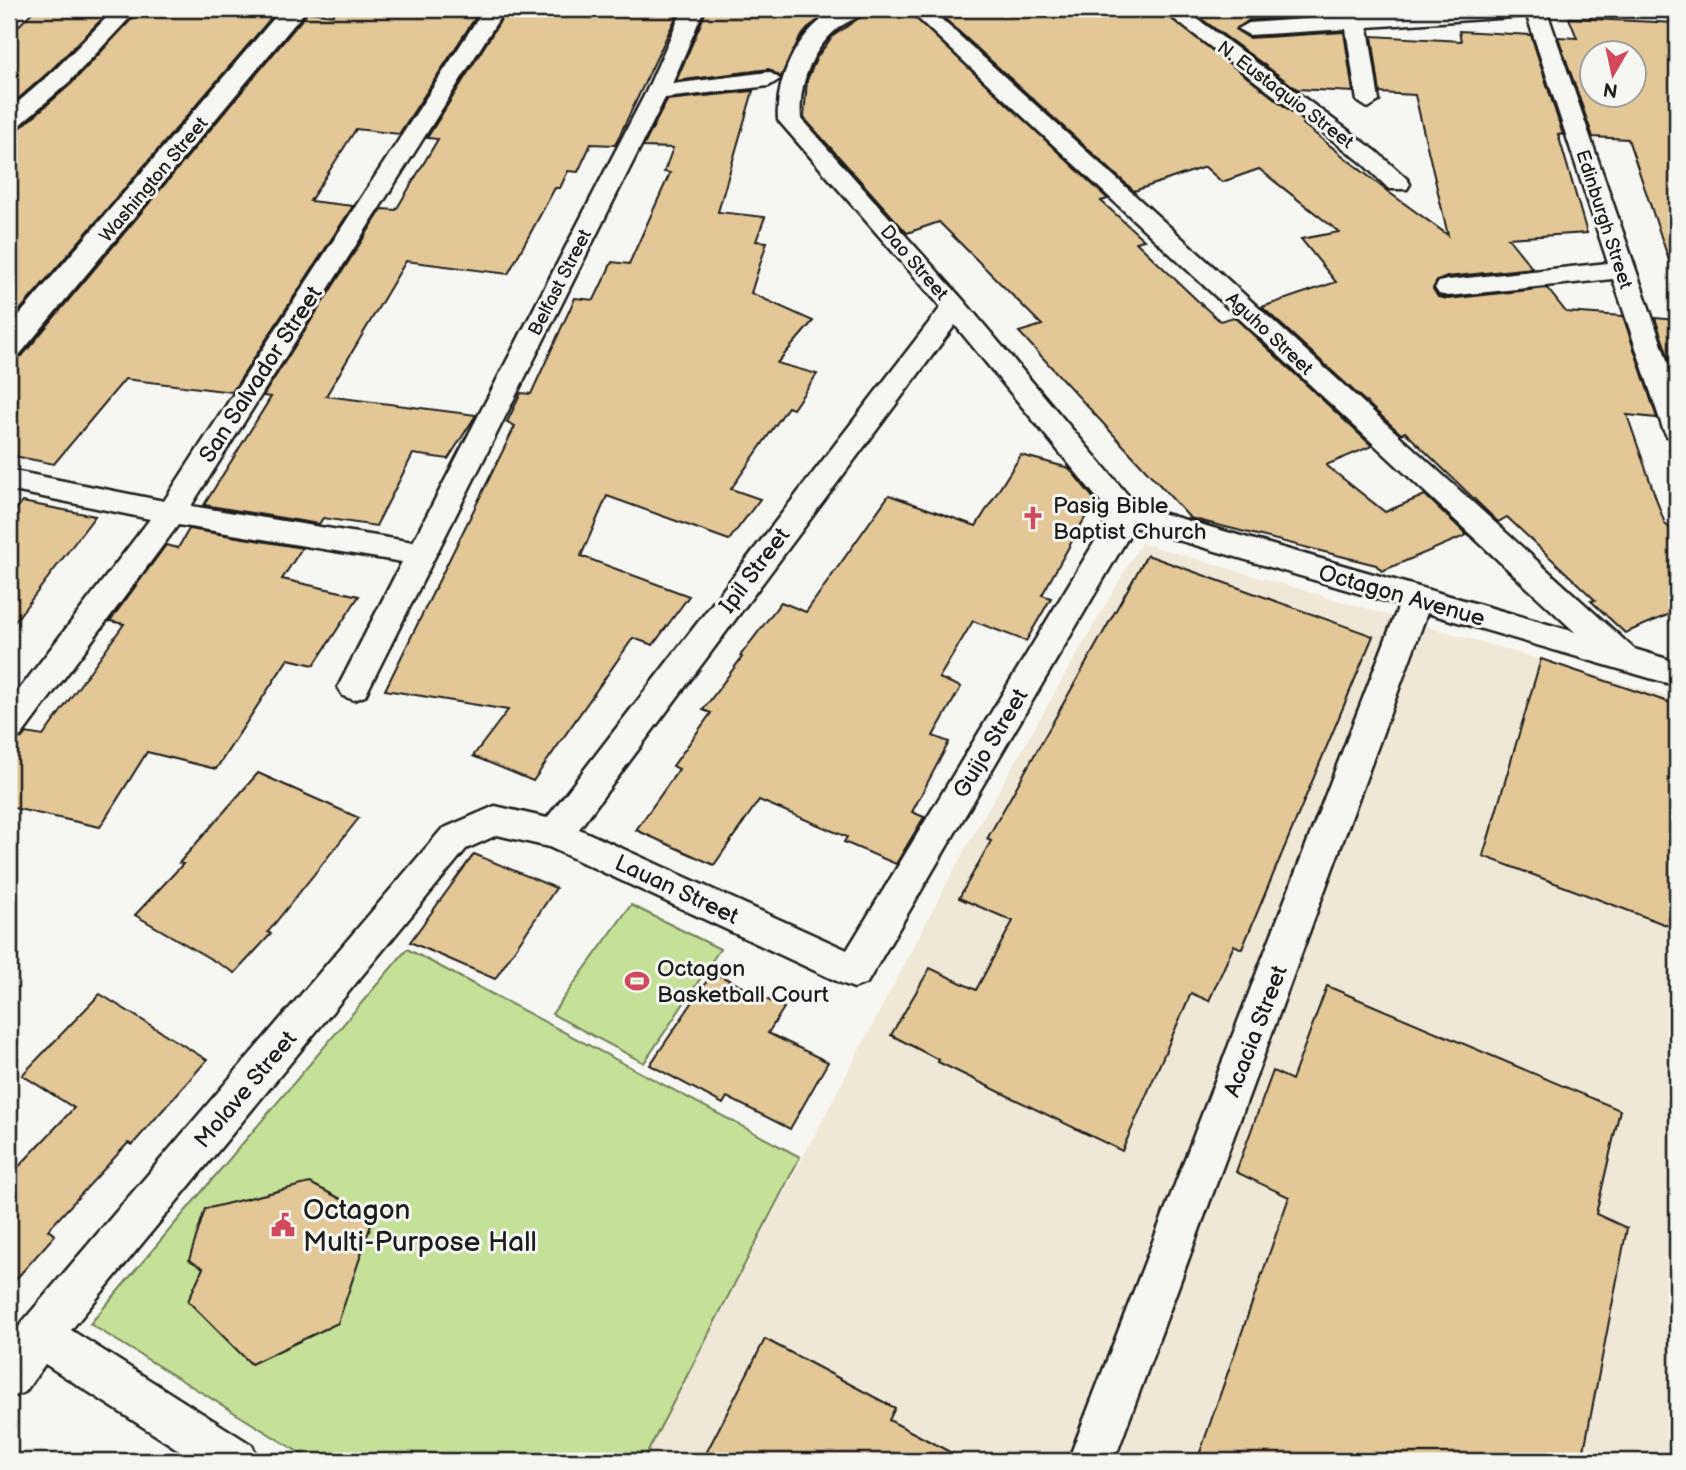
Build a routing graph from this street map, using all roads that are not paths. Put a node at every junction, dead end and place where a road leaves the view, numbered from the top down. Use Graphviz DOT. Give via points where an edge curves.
graph roads {
  1 [pos="127,9"];
  2 [pos="295,9"];
  3 [pos="494,9"];
  4 [pos="694,9"];
  5 [pos="858,9"];
  6 [pos="918,9"];
  7 [pos="1171,9"];
  8 [pos="1535,9"];
  9 [pos="1356,22"];
  10 [pos="1249,29"];
  11 [pos="769,79"];
  12 [pos="657,92"];
  13 [pos="1368,101"];
  14 [pos="9,122"];
  15 [pos="1398,184"];
  16 [pos="1621,270"];
  17 [pos="1448,288"];
  18 [pos="954,307"];
  19 [pos="9,347"];
  20 [pos="1677,429"];
  21 [pos="9,480"];
  22 [pos="171,513"];
  23 [pos="1127,514"];
  24 [pos="420,554"];
  25 [pos="1416,600"];
  26 [pos="1623,657"];
  27 [pos="1677,674"];
  28 [pos="354,687"];
  29 [pos="9,727"];
  30 [pos="495,820"];
  31 [pos="555,834"];
  32 [pos="854,971"];
  33 [pos="39,1335"];
  34 [pos="9,1376"];
  35 [pos="236,1461"];
  36 [pos="1091,1461"];
  1 -- 14 [label="street"];
  2 -- 19 [label="street, Washington Street"];
  3 -- 22 [label="street, San Salvador Street"];
  4 -- 12 [label="street, Belfast Street"];
  5 -- 18 [label="street, Dao Street" via="820,33 796,70 787,110 790,120"];
  6 -- 26 [label="street, Aguho Street"];
  7 -- 15 [label="street, N. Eustaquio Street" via="1368,156"];
  8 -- 9 [label="street"];
  8 -- 16 [label="street, Edinburgh Street"];
  9 -- 10 [label="street"];
  9 -- 13 [label="street"];
  11 -- 12 [label="street"];
  12 -- 24 [label="street, Belfast Street"];
  16 -- 17 [label="street"];
  16 -- 20 [label="street, Edinburgh Street"];
  18 -- 23 [label="street, Dao Street"];
  18 -- 31 [label="street, Ipil Street"];
  21 -- 22 [label="street"];
  22 -- 24 [label="street"];
  22 -- 29 [label="street, San Salvador Street"];
  23 -- 25 [label="street, Octagon Avenue"];
  23 -- 32 [label="street, Guijo Street"];
  24 -- 28 [label="street, Belfast Street"];
  25 -- 26 [label="street, Octagon Avenue"];
  25 -- 36 [label="street, Acacia Street"];
  26 -- 27 [label="street, Octagon Avenue"];
  30 -- 31 [label="street, Lauan Street"];
  30 -- 33 [label="street, Molave Street" via="454,839"];
  31 -- 32 [label="street, Lauan Street"];
  33 -- 34 [label="street, Molave Street"];
  33 -- 35 [label="street"];
}
